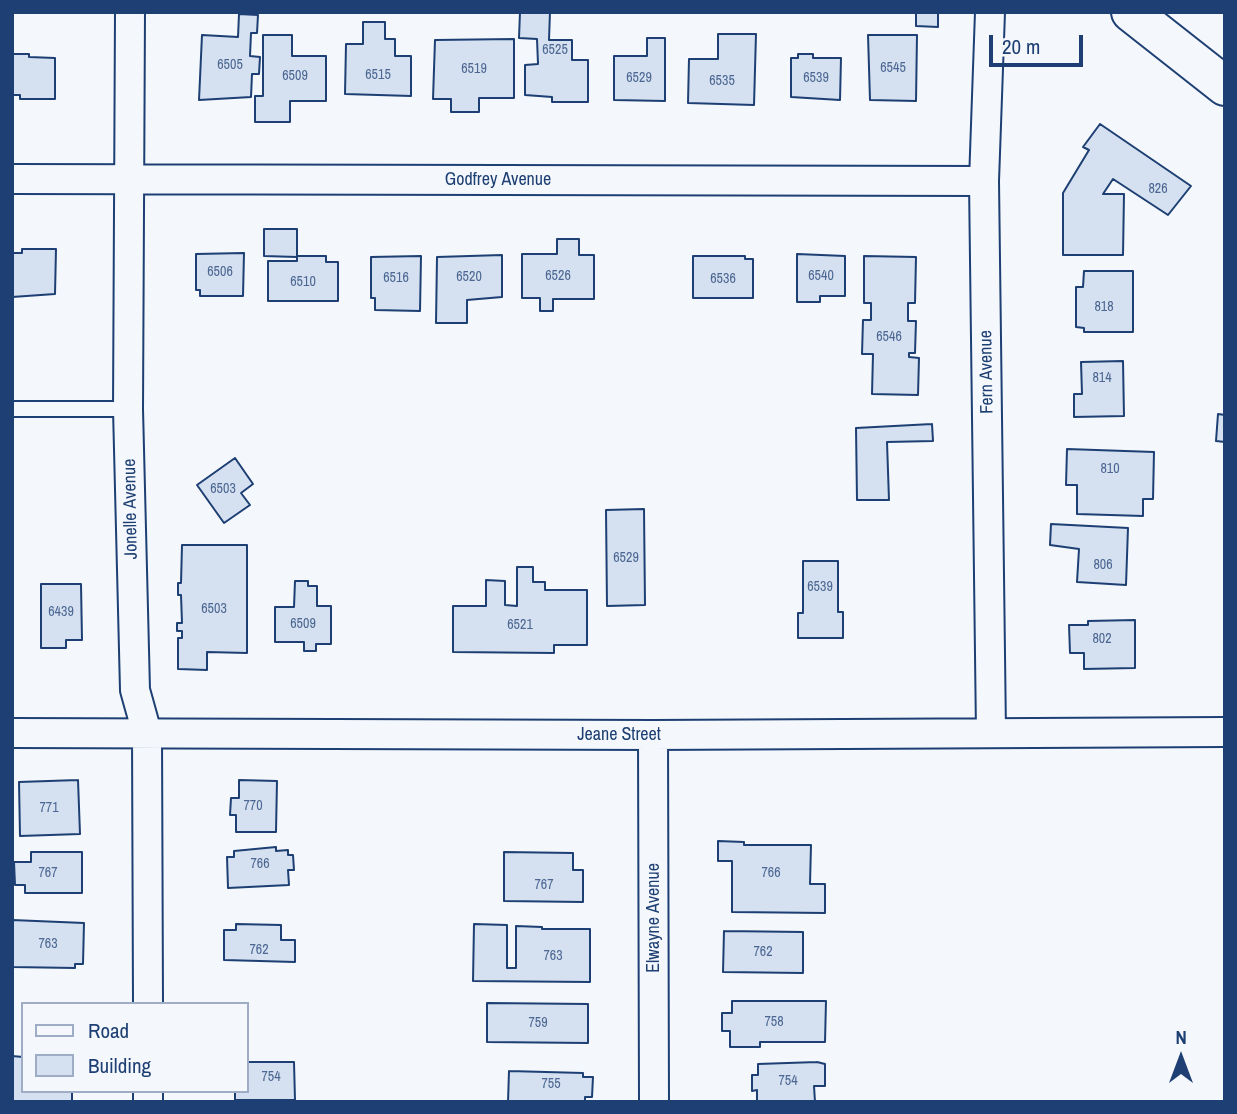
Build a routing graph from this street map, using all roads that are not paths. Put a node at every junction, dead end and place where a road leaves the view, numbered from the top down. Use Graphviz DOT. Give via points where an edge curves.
graph roads {
  1 [pos="130,12"];
  2 [pos="990,12"];
  3 [pos="1131,12"];
  4 [pos="1225,86"];
  5 [pos="12,179"];
  6 [pos="128,179"];
  7 [pos="984,181"];
  8 [pos="12,409"];
  9 [pos="128,409"];
  10 [pos="1225,732"];
  11 [pos="12,733"];
  12 [pos="147,733"];
  13 [pos="990,733"];
  14 [pos="653,735"];
  15 [pos="148,1002"];
  16 [pos="654,1102"];
  1 -- 6 [label="street, Jonelle Avenue"];
  2 -- 7 [label="street, Fern Avenue"];
  3 -- 4 [label="main road"];
  5 -- 6 [label="street, Godfrey Avenue"];
  6 -- 7 [label="street, Godfrey Avenue"];
  6 -- 9 [label="street, Jonelle Avenue"];
  7 -- 13 [label="street, Fern Avenue"];
  8 -- 9 [label="lane"];
  9 -- 12 [label="street, Jonelle Avenue" via="135,690"];
  10 -- 13 [label="street, Jeane Street"];
  11 -- 12 [label="street, Jeane Street"];
  12 -- 14 [label="street, Jeane Street"];
  12 -- 15 [label="street, Jonelle Avenue"];
  13 -- 14 [label="street, Jeane Street"];
  14 -- 16 [label="street, Elwayne Avenue"];
}
